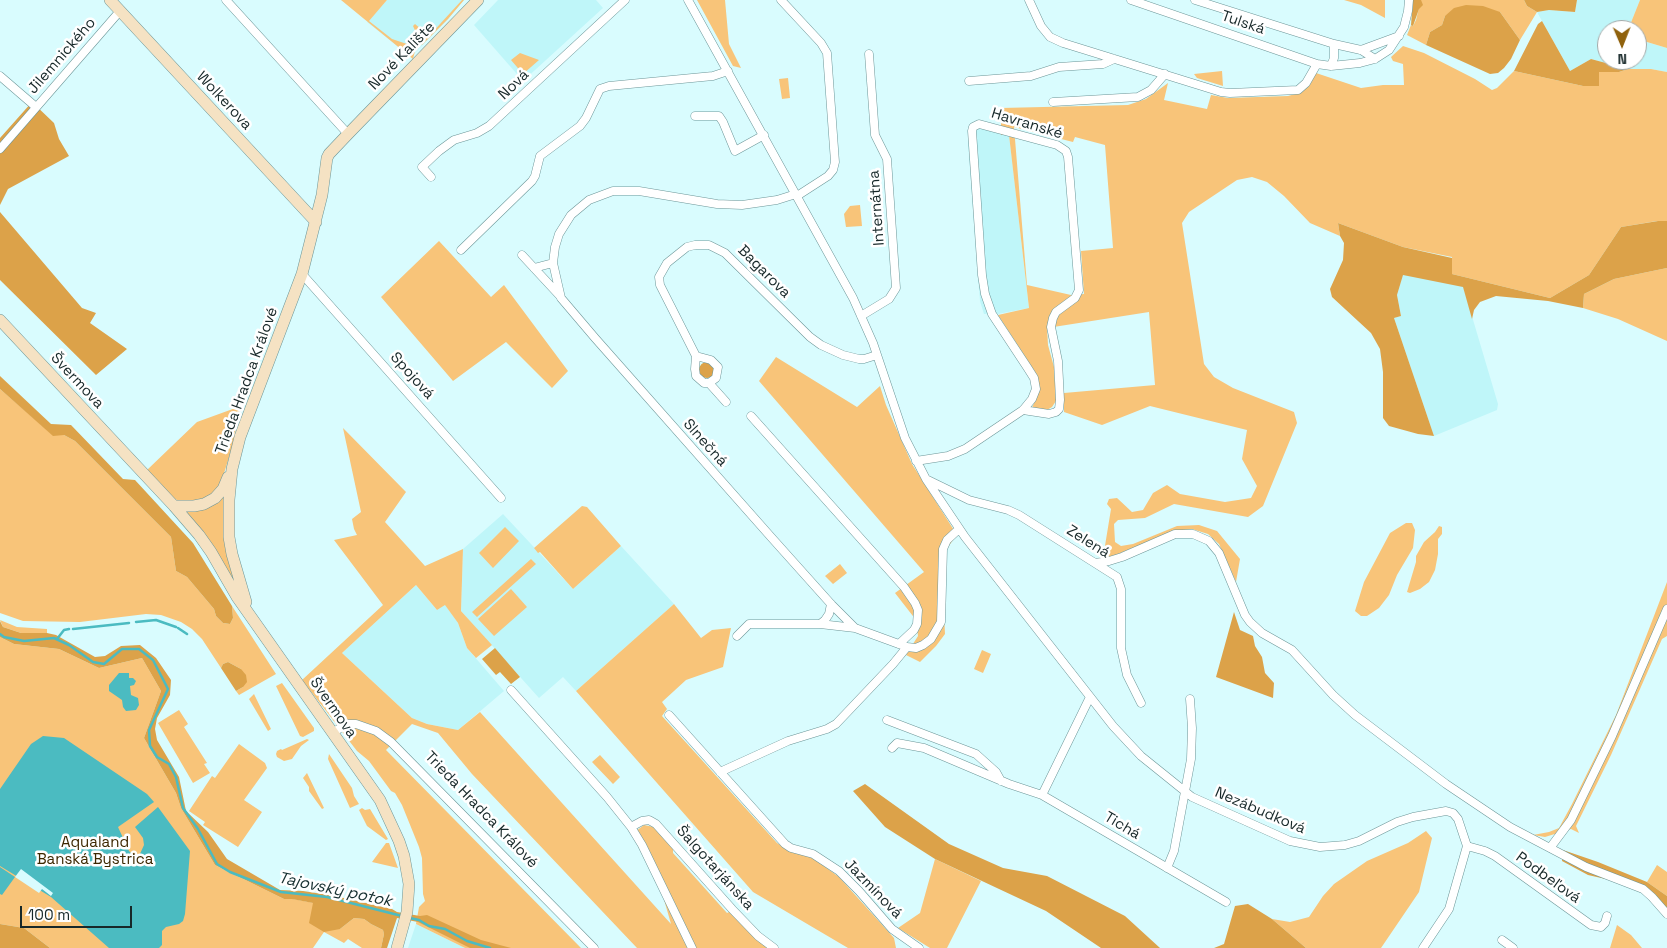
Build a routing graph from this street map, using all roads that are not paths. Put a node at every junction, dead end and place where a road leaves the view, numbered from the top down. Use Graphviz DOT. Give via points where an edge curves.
graph roads {
  1 [pos="110,0"];
  2 [pos="226,0"];
  3 [pos="478,0"];
  4 [pos="625,0"];
  5 [pos="688,0"];
  6 [pos="781,0"];
  7 [pos="1029,0"];
  8 [pos="1131,0"];
  9 [pos="1195,0"];
  10 [pos="1409,0"];
  11 [pos="120,11"];
  12 [pos="1399,36"];
  13 [pos="1334,44"];
  14 [pos="1361,50"];
  15 [pos="869,54"];
  16 [pos="1375,58"];
  17 [pos="1114,59"];
  18 [pos="1317,64"];
  19 [pos="1331,66"];
  20 [pos="728,71"];
  21 [pos="1165,74"];
  22 [pos="0,76"];
  23 [pos="969,81"];
  24 [pos="1052,102"];
  25 [pos="36,107"];
  26 [pos="695,116"];
  27 [pos="348,134"];
  28 [pos="764,136"];
  29 [pos="0,149"];
  30 [pos="327,158"];
  31 [pos="431,177"];
  32 [pos="797,195"];
  33 [pos="316,222"];
  34 [pos="461,250"];
  35 [pos="522,255"];
  36 [pos="553,263"];
  37 [pos="534,268"];
  38 [pos="302,274"];
  39 [pos="561,298"];
  40 [pos="861,316"];
  41 [pos="0,320"];
  42 [pos="877,355"];
  43 [pos="696,356"];
  44 [pos="709,384"];
  45 [pos="726,402"];
  46 [pos="1023,410"];
  47 [pos="751,416"];
  48 [pos="916,461"];
  49 [pos="232,468"];
  50 [pos="926,479"];
  51 [pos="501,498"];
  52 [pos="174,506"];
  53 [pos="959,529"];
  54 [pos="1095,563"];
  55 [pos="831,604"];
  56 [pos="1667,609"];
  57 [pos="250,616"];
  58 [pos="820,624"];
  59 [pos="855,628"];
  60 [pos="737,636"];
  61 [pos="903,645"];
  62 [pos="512,690"];
  63 [pos="1090,698"];
  64 [pos="1190,699"];
  65 [pos="1141,703"];
  66 [pos="669,715"];
  67 [pos="887,720"];
  68 [pos="332,733"];
  69 [pos="892,748"];
  70 [pos="720,772"];
  71 [pos="1001,781"];
  72 [pos="1186,793"];
  73 [pos="1042,795"];
  74 [pos="631,827"];
  75 [pos="1467,846"];
  76 [pos="1550,848"];
  77 [pos="1167,868"];
  78 [pos="1226,902"];
  79 [pos="1667,914"];
  80 [pos="1607,916"];
  81 [pos="397,948"];
  82 [pos="594,948"];
  83 [pos="692,948"];
  84 [pos="774,948"];
  85 [pos="919,948"];
  86 [pos="1423,948"];
  1 -- 11 [label="street, Wolkerova"];
  2 -- 27 [label="street"];
  3 -- 27 [label="street, Nové Kalište"];
  4 -- 31 [label="street, Nová" via="489,126 454,140 439,150 422,167"];
  5 -- 20 [label="street"];
  6 -- 32 [label="street" via="827,53 835,162 828,176"];
  7 -- 17 [label="street" via="1040,26 1050,37"];
  8 -- 18 [label="street, Tulská"];
  9 -- 13 [label="street, Tulská"];
  10 -- 12 [label="street, Tulská" via="1407,19"];
  11 -- 25 [label="street, Jilemnického"];
  11 -- 33 [label="street, Wolkerova"];
  12 -- 14 [label="street"];
  12 -- 16 [label="street, Tulská" via="1389,50"];
  13 -- 14 [label="street, Tulská"];
  13 -- 19 [label="street"];
  14 -- 16 [label="street, Tulská"];
  15 -- 40 [label="street, Internátna" via="874,135 887,159 896,288 889,299"];
  16 -- 19 [label="street, Tulská" via="1351,65"];
  17 -- 21 [label="street"];
  17 -- 23 [label="street" via="1103,64 1058,67 1032,76"];
  18 -- 19 [label="street, Tulská"];
  18 -- 21 [label="street" via="1298,90 1230,93"];
  20 -- 28 [label="street"];
  20 -- 34 [label="street" via="713,76 600,89 580,126 540,156 532,180"];
  21 -- 24 [label="street" via="1151,90 1138,97"];
  22 -- 25 [label="street, Jilemnického"];
  25 -- 29 [label="street"];
  26 -- 28 [label="street" via="719,116 735,151"];
  27 -- 30 [label="street, Nové Kalište"];
  28 -- 32 [label="street"];
  30 -- 33 [label="street, Trieda Hradca Králové"];
  32 -- 36 [label="street, Slnečná" via="742,205 639,191 614,191 589,200 570,215 554,247"];
  32 -- 40 [label="street"];
  33 -- 38 [label="street, Trieda Hradca Králové"];
  35 -- 37 [label="street, Slnečná"];
  36 -- 37 [label="street"];
  36 -- 39 [label="street, Slnečná"];
  37 -- 39 [label="street, Slnečná"];
  38 -- 49 [label="street, Trieda Hradca Králové" via="240,437"];
  38 -- 51 [label="street, Spojová"];
  39 -- 55 [label="street, Slnečná"];
  40 -- 42 [label="street"];
  41 -- 52 [label="street, Švermova"];
  42 -- 43 [label="street, Bagarova" via="852,358 815,342 726,253 702,244 680,251 667,263 659,277 665,296"];
  42 -- 48 [label="street" via="896,416"];
  43 -- 44 [label="street, Bagarova" via="696,376"];
  43 -- 44 [label="street" via="711,360 718,367 716,378"];
  44 -- 45 [label="street, Bagarova"];
  46 -- 46 [label="street, Havranské" via="1036,389 1034,378 992,314 982,276 972,131 979,124 1058,145 1068,157 1079,290 1075,298 1052,318 1060,400 1056,412 1049,414"];
  46 -- 48 [label="street, Havranské" via="957,453"];
  47 -- 61 [label="street" via="915,603 917,624"];
  48 -- 50 [label="street"];
  49 -- 52 [label="street" via="223,489 215,498 194,506"];
  49 -- 57 [label="street, Trieda Hradca Králové" via="229,536"];
  50 -- 53 [label="street"];
  50 -- 54 [label="street, Zelená" via="969,500 1019,515"];
  52 -- 57 [label="street, Švermova" via="211,552"];
  53 -- 61 [label="street" via="943,549 942,612 938,627 923,645 916,648"];
  53 -- 63 [label="street"];
  54 -- 65 [label="street, Zelená" via="1119,581 1122,648 1127,675"];
  54 -- 76 [label="street" via="1122,557 1175,534 1193,534 1209,540 1219,553 1245,615 1256,628 1292,650 1355,715 1439,779 1510,827"];
  55 -- 58 [label="street" via="826,620"];
  55 -- 59 [label="street, Slnečná"];
  56 -- 76 [label="street" via="1612,736 1571,820"];
  57 -- 68 [label="street, Švermova"];
  58 -- 59 [label="street, Slnečná"];
  58 -- 60 [label="street, Slnečná" via="749,624"];
  59 -- 61 [label="street, Slnečná"];
  61 -- 70 [label="street" via="887,671 836,724"];
  62 -- 74 [label="street"];
  63 -- 72 [label="street" via="1141,756"];
  63 -- 73 [label="street"];
  64 -- 72 [label="street" via="1192,744"];
  66 -- 70 [label="street, Jazmínová"];
  67 -- 71 [label="street" via="976,754"];
  68 -- 81 [label="street, Švermova" via="380,800 394,826 404,856 410,894"];
  68 -- 82 [label="street, Trieda Hradca Králové" via="347,724 356,724 376,731 391,742"];
  69 -- 71 [label="street, Tichá" via="897,743 924,748"];
  70 -- 85 [label="street, Jazmínová" via="785,844 813,854 839,871 892,929"];
  71 -- 73 [label="street, Tichá"];
  72 -- 75 [label="street, Nezábudková" via="1277,836 1312,846 1346,845 1398,822 1446,810 1456,816"];
  72 -- 77 [label="street" via="1174,851"];
  73 -- 77 [label="street, Tichá"];
  74 -- 83 [label="street"];
  74 -- 84 [label="street, Šalgotarjánska" via="649,820 656,824 743,921"];
  75 -- 80 [label="street, Podbeľová" via="1490,853 1591,925 1604,925"];
  75 -- 86 [label="street" via="1449,909"];
  76 -- 79 [label="street" via="1586,867 1643,889"];
  77 -- 78 [label="street, Tichá"];
}
